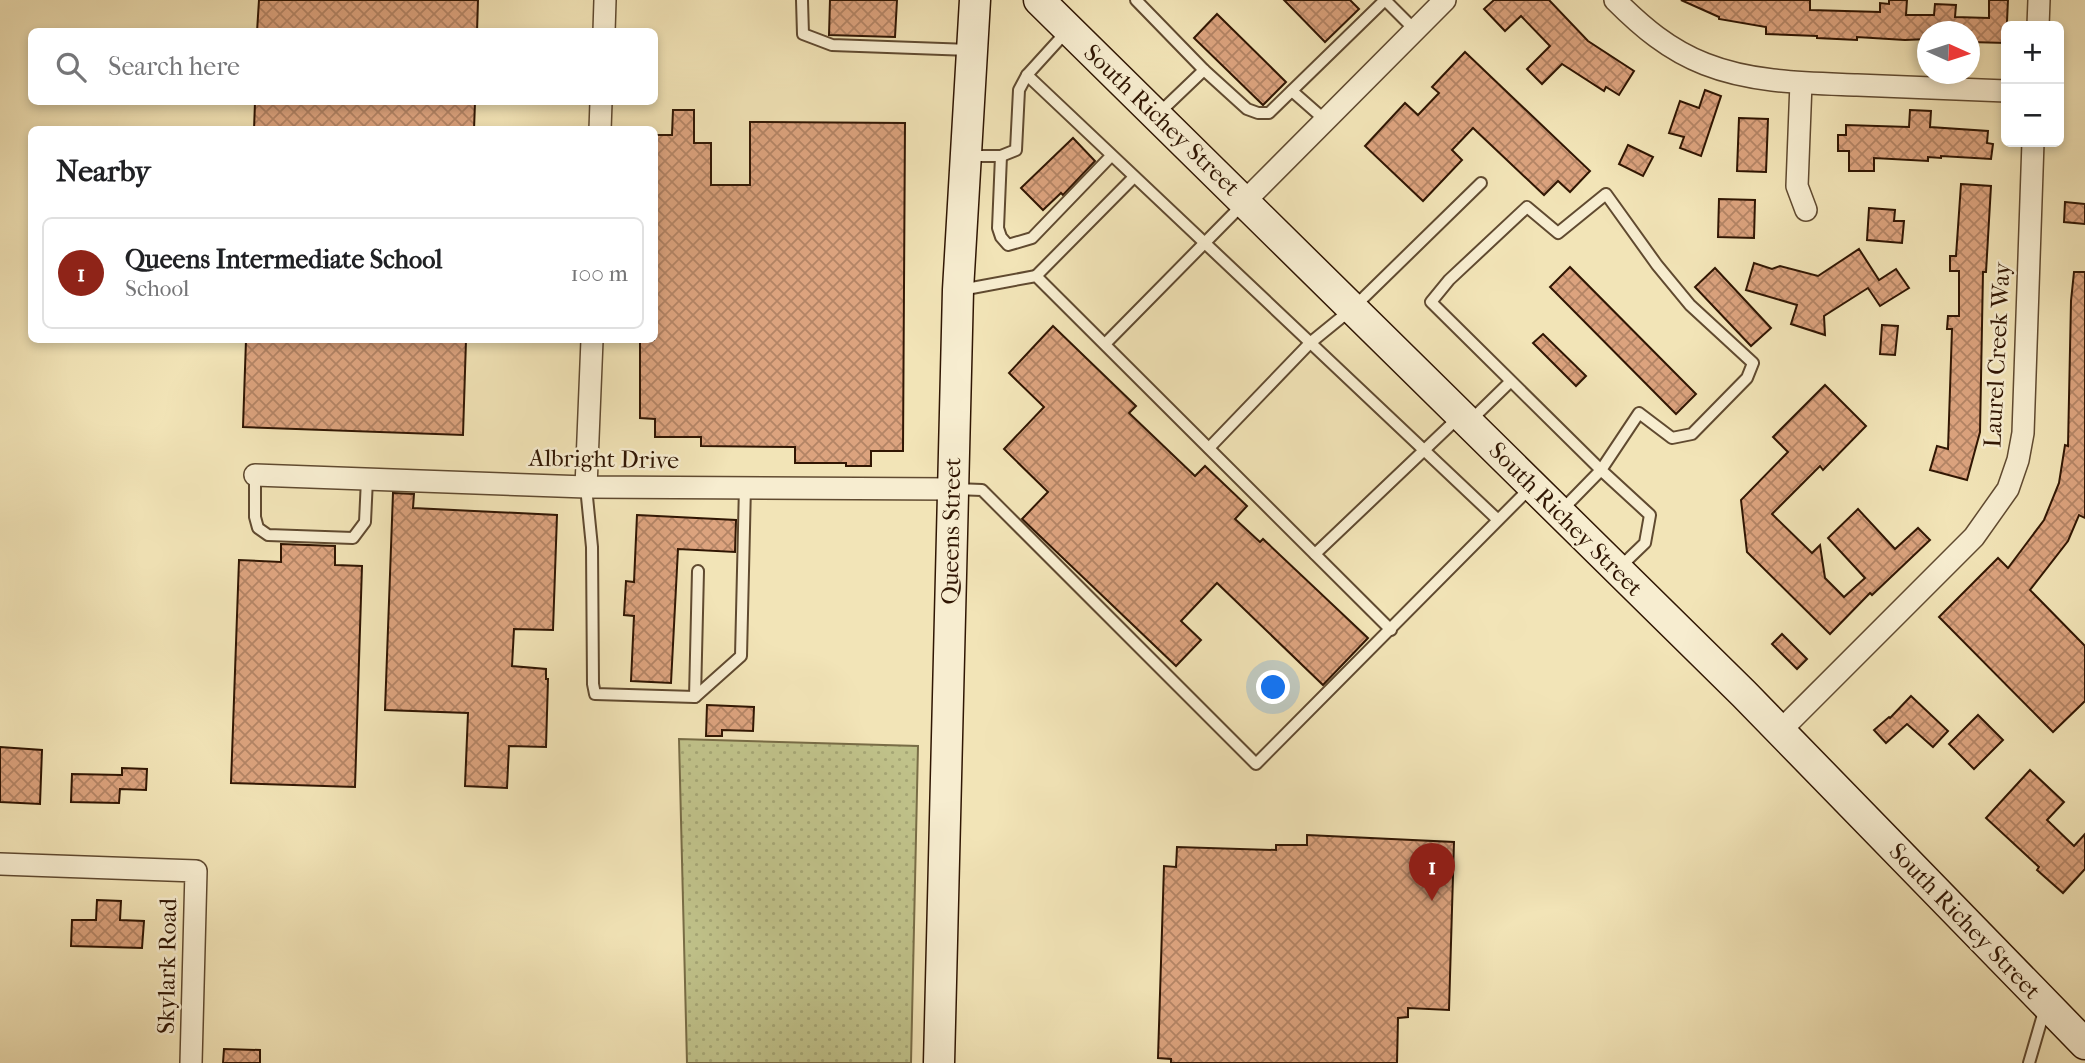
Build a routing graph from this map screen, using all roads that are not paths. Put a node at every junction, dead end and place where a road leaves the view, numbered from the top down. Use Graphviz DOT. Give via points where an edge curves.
graph roads {
  1 [pos="605,0"];
  2 [pos="802,0"];
  3 [pos="975,0"];
  4 [pos="1136,0"];
  5 [pos="1386,0"];
  6 [pos="1445,0"];
  7 [pos="1615,0"];
  8 [pos="2039,0"];
  9 [pos="1055,12"];
  10 [pos="2038,21"];
  11 [pos="604,28"];
  12 [pos="1415,30"];
  13 [pos="972,50"];
  14 [pos="1204,70"];
  15 [pos="1027,75"];
  16 [pos="1801,83"];
  17 [pos="1292,91"];
  18 [pos="2001,91"];
  19 [pos="601,105"];
  20 [pos="1155,117"];
  21 [pos="1325,120"];
  22 [pos="600,126"];
  23 [pos="2034,147"];
  24 [pos="966,156"];
  25 [pos="1001,156"];
  26 [pos="1111,156"];
  27 [pos="1134,177"];
  28 [pos="1481,183"];
  29 [pos="1245,201"];
  30 [pos="1806,209"];
  31 [pos="1205,244"];
  32 [pos="1036,276"];
  33 [pos="958,290"];
  34 [pos="1353,308"];
  35 [pos="592,343"];
  36 [pos="1105,344"];
  37 [pos="1310,344"];
  38 [pos="1510,382"];
  39 [pos="1465,419"];
  40 [pos="1209,448"];
  41 [pos="1424,450"];
  42 [pos="1601,470"];
  43 [pos="255,475"];
  44 [pos="367,479"];
  45 [pos="745,486"];
  46 [pos="1532,486"];
  47 [pos="586,487"];
  48 [pos="952,489"];
  49 [pos="1559,513"];
  50 [pos="1497,519"];
  51 [pos="1315,554"];
  52 [pos="1617,570"];
  53 [pos="698,571"];
  54 [pos="1391,629"];
  55 [pos="695,696"];
  56 [pos="1781,730"];
  57 [pos="0,864"];
  58 [pos="2046,1005"];
  59 [pos="2085,1044"];
  60 [pos="191,1063"];
  61 [pos="939,1063"];
  62 [pos="2029,1063"];
  1 -- 11 [label="street"];
  2 -- 13 [label="lane" via="803,34 832,45"];
  3 -- 13 [label="main road, Queens Street"];
  4 -- 14 [label="lane"];
  5 -- 12 [label="lane"];
  5 -- 17 [label="lane"];
  6 -- 12 [label="street"];
  7 -- 16 [label="street" via="1646,31 1704,64 1739,75"];
  8 -- 10 [label="street"];
  9 -- 15 [label="lane"];
  9 -- 20 [label="main road, South Richey Street"];
  12 -- 21 [label="street"];
  13 -- 24 [label="main road, Queens Street"];
  14 -- 17 [label="lane" via="1258,113 1269,113"];
  14 -- 20 [label="lane"];
  15 -- 25 [label="lane" via="1019,90 1016,150"];
  15 -- 26 [label="lane"];
  16 -- 18 [label="street"];
  16 -- 30 [label="street" via="1797,186"];
  17 -- 21 [label="lane"];
  19 -- 22 [label="street"];
  20 -- 29 [label="main road, South Richey Street"];
  21 -- 29 [label="street"];
  23 -- 56 [label="street, Laurel Creek Way" via="2022,433 2008,489 1974,537"];
  24 -- 25 [label="lane"];
  24 -- 33 [label="main road, Queens Street"];
  25 -- 26 [label="lane" via="998,228 1009,245 1032,238"];
  26 -- 27 [label="lane"];
  27 -- 31 [label="lane"];
  27 -- 32 [label="lane"];
  28 -- 34 [label="lane"];
  29 -- 31 [label="lane"];
  29 -- 34 [label="main road, South Richey Street"];
  31 -- 36 [label="lane"];
  31 -- 37 [label="lane"];
  32 -- 33 [label="lane"];
  32 -- 36 [label="lane"];
  33 -- 48 [label="main road, Queens Street"];
  34 -- 37 [label="lane"];
  34 -- 39 [label="main road, South Richey Street"];
  35 -- 47 [label="street"];
  36 -- 40 [label="lane"];
  37 -- 40 [label="lane"];
  37 -- 41 [label="lane"];
  38 -- 39 [label="lane"];
  38 -- 42 [label="lane"];
  38 -- 42 [label="lane" via="1431,302 1527,207 1558,233 1606,194 1690,305 1753,363 1747,378 1692,434 1672,438 1639,413"];
  39 -- 41 [label="lane"];
  39 -- 46 [label="main road, South Richey Street"];
  40 -- 51 [label="lane"];
  41 -- 50 [label="lane"];
  41 -- 51 [label="lane"];
  42 -- 49 [label="lane"];
  42 -- 52 [label="lane" via="1650,515 1645,543"];
  43 -- 44 [label="street, Albright Drive"];
  43 -- 44 [label="lane" via="255,517 258,528 268,535 353,538 365,522"];
  44 -- 47 [label="street, Albright Drive"];
  45 -- 47 [label="street, Albright Drive"];
  45 -- 48 [label="street, Albright Drive"];
  45 -- 55 [label="lane" via="741,656"];
  46 -- 49 [label="main road, South Richey Street"];
  46 -- 50 [label="lane"];
  47 -- 55 [label="lane" via="595,694"];
  48 -- 54 [label="lane" via="982,490 1256,764"];
  48 -- 61 [label="main road, Queens Street"];
  49 -- 52 [label="main road, South Richey Street"];
  50 -- 54 [label="lane"];
  51 -- 54 [label="lane"];
  52 -- 56 [label="main road, South Richey Street"];
  53 -- 55 [label="lane"];
  56 -- 58 [label="main road, South Richey Street"];
  57 -- 60 [label="street, Skylark Road" via="196,871"];
  58 -- 59 [label="main road, South Richey Street"];
  58 -- 62 [label="lane"];
}
